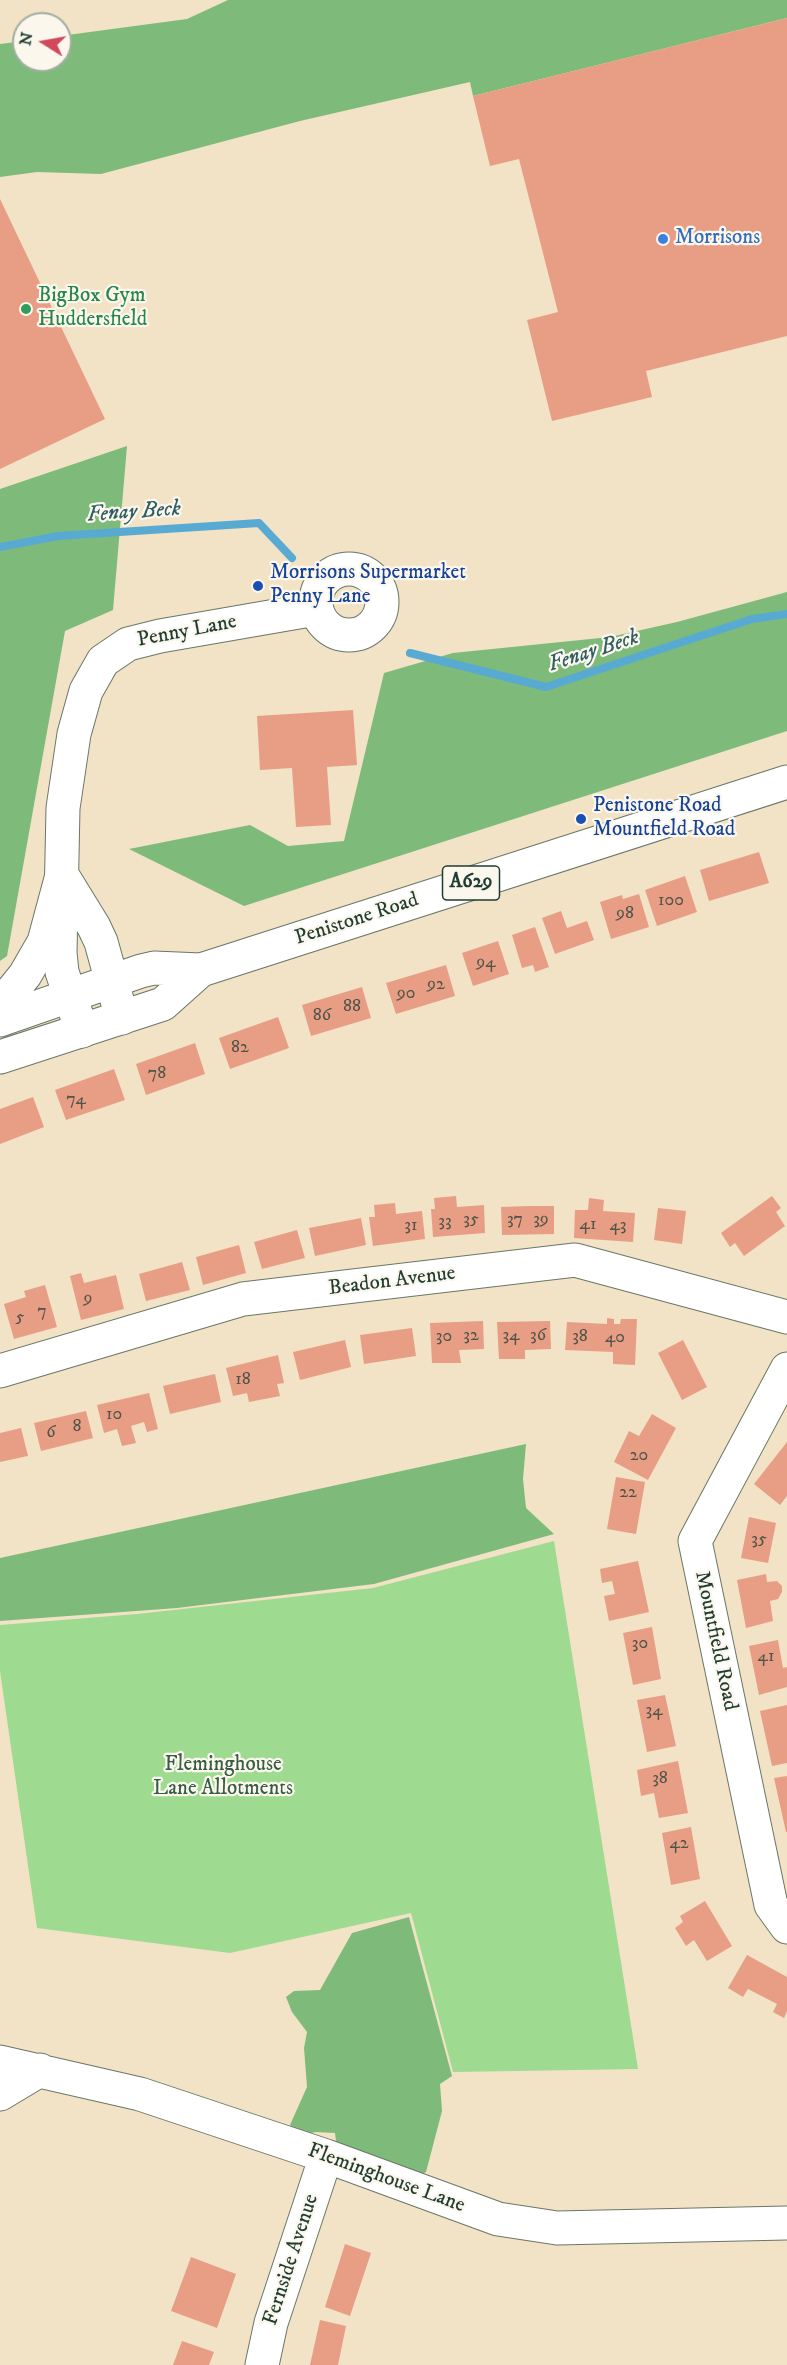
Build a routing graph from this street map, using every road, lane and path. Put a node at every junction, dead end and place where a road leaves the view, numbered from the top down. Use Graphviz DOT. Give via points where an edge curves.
graph roads {
  1 [pos="316,609"];
  2 [pos="786,788"];
  3 [pos="62,875"];
  4 [pos="201,970"];
  5 [pos="112,981"];
  6 [pos="69,994"];
  7 [pos="0,1006"];
  8 [pos="122,1018"];
  9 [pos="0,1020"];
  10 [pos="82,1031"];
  11 [pos="0,1057"];
  12 [pos="787,1317"];
  13 [pos="787,1369"];
  14 [pos="0,1371"];
  15 [pos="787,1927"];
  16 [pos="0,2062"];
  17 [pos="40,2070"];
  18 [pos="0,2094"];
  19 [pos="326,2156"];
  20 [pos="787,2223"];
  21 [pos="262,2365"];
  1 -- 3 [label="main road, Penny Lane" via="160,636 128,644 103,661 86,691 74,734 63,808"];
  2 -- 4 [label="main road, Penistone Road / A629"];
  3 -- 5 [label="main road" via="94,927"];
  3 -- 6 [label="main road, Penny Lane" via="60,953"];
  3 -- 7 [label="main road" via="44,942 25,975"];
  4 -- 5 [label="main road, Penistone Road / A629" via="154,968"];
  4 -- 8 [label="main road, Penistone Road / A629" via="163,1004"];
  5 -- 6 [label="main road, Penistone Road / A629"];
  5 -- 8 [label="main road"];
  6 -- 9 [label="main road, Penistone Road / A629"];
  6 -- 10 [label="main road, Penny Lane"];
  8 -- 10 [label="main road, Penistone Road / A629"];
  10 -- 11 [label="main road, Penistone Road / A629"];
  12 -- 14 [label="main road, Beadon Avenue" via="575,1260 243,1299"];
  13 -- 15 [label="main road, Mountfield Road" via="695,1542 771,1905"];
  16 -- 17 [label="main road, Fleminghouse Lane"];
  17 -- 18 [label="main road"];
  17 -- 19 [label="main road, Fleminghouse Lane" via="140,2094"];
  19 -- 20 [label="main road, Fleminghouse Lane" via="508,2221 557,2228"];
  19 -- 21 [label="main road, Fernside Avenue" via="271,2323"];
}
